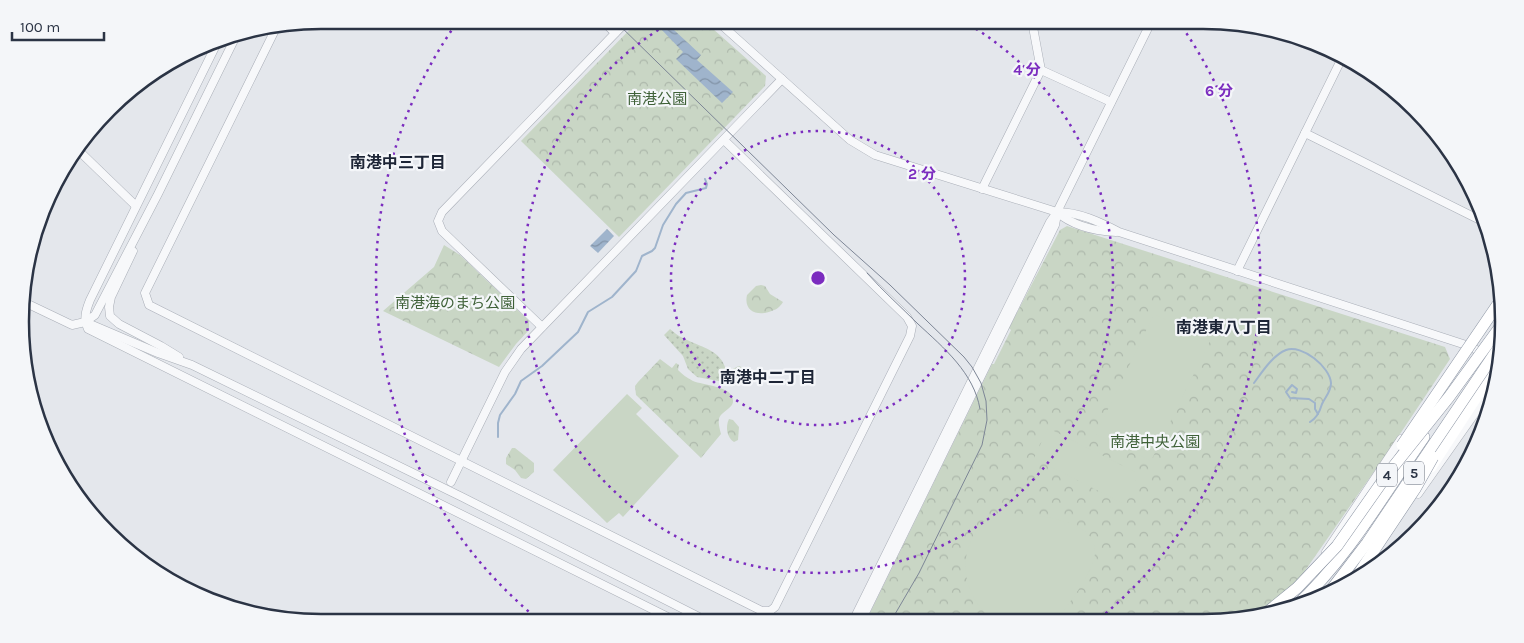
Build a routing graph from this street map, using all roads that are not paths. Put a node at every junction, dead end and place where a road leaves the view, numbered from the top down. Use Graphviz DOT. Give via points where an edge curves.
graph roads {
  1 [pos="611,29"];
  2 [pos="619,29"];
  3 [pos="726,29"];
  4 [pos="1033,29"];
  5 [pos="1148,29"];
  6 [pos="274,32"];
  7 [pos="615,33"];
  8 [pos="233,42"];
  9 [pos="214,49"];
  10 [pos="1340,63"];
  11 [pos="1041,70"];
  12 [pos="782,79"];
  13 [pos="1112,102"];
  14 [pos="1305,133"];
  15 [pos="724,140"];
  16 [pos="82,154"];
  17 [pos="982,189"];
  18 [pos="158,194"];
  19 [pos="136,206"];
  20 [pos="1057,212"];
  21 [pos="1477,218"];
  22 [pos="1237,271"];
  23 [pos="1495,302"];
  24 [pos="29,304"];
  25 [pos="1495,308"];
  26 [pos="1495,316"];
  27 [pos="84,322"];
  28 [pos="542,327"];
  29 [pos="1495,334"];
  30 [pos="1495,338"];
  31 [pos="1470,343"];
  32 [pos="1494,355"];
  33 [pos="1493,356"];
  34 [pos="1493,363"];
  35 [pos="192,366"];
  36 [pos="1491,376"];
  37 [pos="1489,382"];
  38 [pos="1440,383"];
  39 [pos="1432,393"];
  40 [pos="1480,393"];
  41 [pos="1484,400"];
  42 [pos="461,460"];
  43 [pos="451,482"];
  44 [pos="1407,508"];
  45 [pos="1371,561"];
  46 [pos="1364,566"];
  47 [pos="1338,581"];
  48 [pos="1302,589"];
  49 [pos="1307,595"];
  50 [pos="1296,599"];
  51 [pos="1277,604"];
  52 [pos="662,614"];
  53 [pos="693,614"];
  54 [pos="857,614"];
  55 [pos="864,614"];
  1 -- 7 [label="street"];
  2 -- 7 [label="street"];
  3 -- 12 [label="street"];
  4 -- 11 [label="street"];
  5 -- 13 [label="street"];
  6 -- 42 [label="street" via="145,293 149,305"];
  7 -- 28 [label="street" via="442,212 438,221 442,231"];
  8 -- 18 [label="street"];
  9 -- 19 [label="street"];
  10 -- 14 [label="street"];
  11 -- 13 [label="street"];
  11 -- 17 [label="street"];
  12 -- 15 [label="street"];
  12 -- 17 [label="street" via="850,140 875,155"];
  13 -- 20 [label="street"];
  14 -- 21 [label="street"];
  14 -- 22 [label="street"];
  15 -- 28 [label="street"];
  15 -- 42 [label="street" via="907,317 912,326 910,336 776,607 762,611"];
  16 -- 19 [label="street"];
  17 -- 20 [label="street"];
  18 -- 27 [label="street" via="95,315"];
  18 -- 35 [label="street" via="111,297 110,316"];
  19 -- 27 [label="street" via="90,300"];
  20 -- 22 [label="street" via="1066,220 1100,231 1119,232"];
  20 -- 54 [label="street"];
  20 -- 55 [label="street" via="1055,225"];
  22 -- 31 [label="street"];
  23 -- 31 [label="street"];
  24 -- 27 [label="street" via="72,325"];
  25 -- 31 [label="highway, bridge"];
  26 -- 31 [label="highway, bridge"];
  27 -- 35 [label="street"];
  27 -- 52 [label="street" via="94,333"];
  28 -- 42 [label="street" via="505,372"];
  29 -- 51 [label="highway, 4, bridge" via="1337,546"];
  30 -- 49 [label="highway, 5, bridge" via="1346,549"];
  31 -- 33 [label="street"];
  31 -- 38 [label="street"];
  31 -- 48 [label="highway, bridge"];
  32 -- 47 [label="highway, 5, bridge"];
  34 -- 46 [label="highway, 4, bridge"];
  35 -- 53 [label="street"];
  36 -- 40 [label="highway"];
  37 -- 40 [label="highway"];
  39 -- 48 [label="street"];
  40 -- 44 [label="highway"];
  41 -- 44 [label="street"];
  42 -- 43 [label="street"];
  44 -- 45 [label="street"];
  48 -- 50 [label="street"];
}
